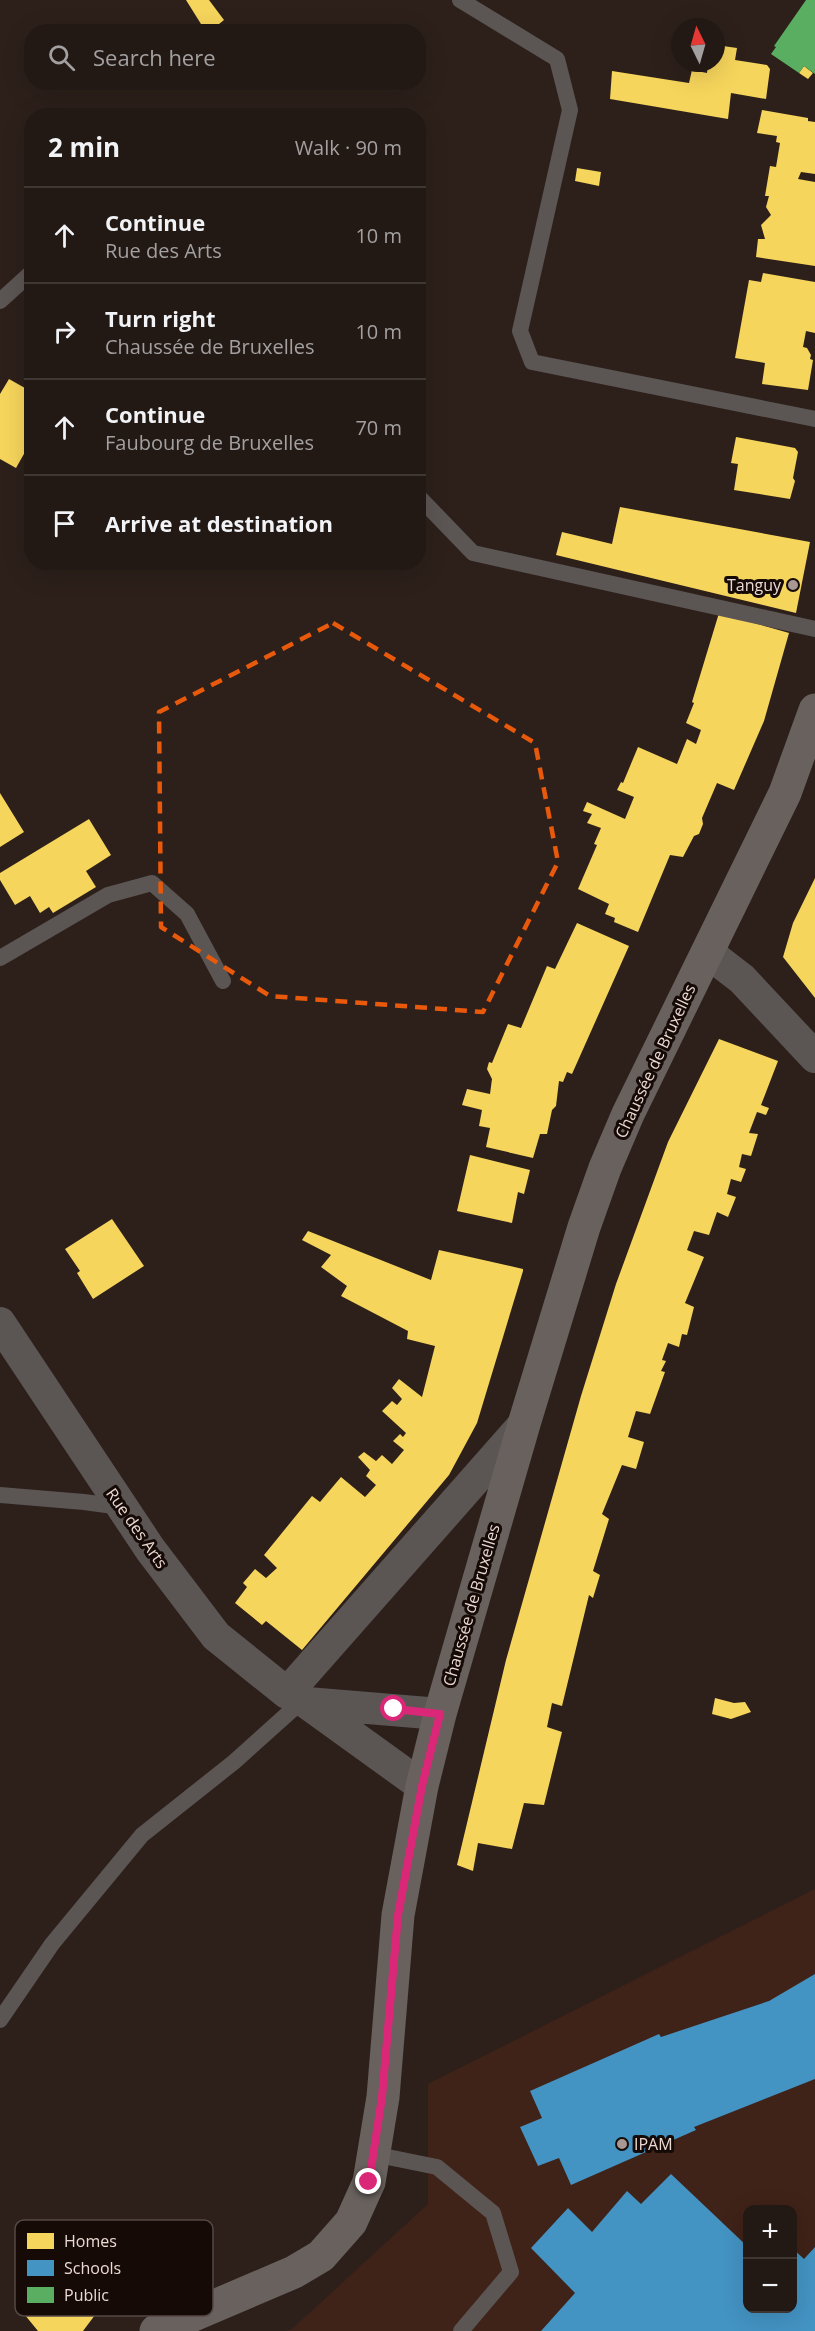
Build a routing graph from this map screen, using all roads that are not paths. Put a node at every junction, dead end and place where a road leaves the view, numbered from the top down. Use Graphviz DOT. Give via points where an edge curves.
graph roads {
  1 [pos="460,0"];
  2 [pos="24,279"];
  3 [pos="0,301"];
  4 [pos="815,418"];
  5 [pos="426,504"];
  6 [pos="815,629"];
  7 [pos="815,710"];
  8 [pos="707,952"];
  9 [pos="0,958"];
  10 [pos="223,981"];
  11 [pos="815,1057"];
  12 [pos="0,1323"];
  13 [pos="524,1424"];
  14 [pos="0,1495"];
  15 [pos="122,1508"];
  16 [pos="299,1698"];
  17 [pos="440,1714"];
  18 [pos="422,1786"];
  19 [pos="0,2020"];
  20 [pos="373,2154"];
  21 [pos="213,2307"];
  22 [pos="191,2316"];
  23 [pos="156,2331"];
  24 [pos="461,2331"];
  1 -- 4 [label="lane" via="557,58 570,110 520,331 532,362"];
  2 -- 3 [label="lane"];
  5 -- 6 [label="lane" via="473,553"];
  7 -- 8 [label="main road, Chaussée de Bruxelles" via="785,793"];
  8 -- 11 [label="street" via="742,979"];
  8 -- 13 [label="main road, Chaussée de Bruxelles" via="605,1168"];
  9 -- 10 [label="lane" via="108,895 152,883 187,914"];
  12 -- 15 [label="street, Rue des Arts"];
  13 -- 16 [label="street, Chaussée de Bruxelles"];
  13 -- 17 [label="main road, Chaussée de Bruxelles"];
  14 -- 15 [label="lane"];
  15 -- 16 [label="street, Rue des Arts" via="216,1636"];
  16 -- 17 [label="street"];
  16 -- 18 [label="street, Rue des Arts"];
  16 -- 19 [label="lane" via="234,1762 142,1836 52,1944"];
  17 -- 18 [label="main road, Chaussée de Bruxelles"];
  18 -- 20 [label="main road, Chaussée de Bruxelles" via="398,1915 382,2097"];
  20 -- 21 [label="main road, Chaussée de Bruxelles" via="369,2182 351,2222 321,2256 294,2272"];
  20 -- 24 [label="lane" via="437,2167 493,2213 511,2272"];
  22 -- 23 [label="main road, Chaussée de Bruxelles"];
}
